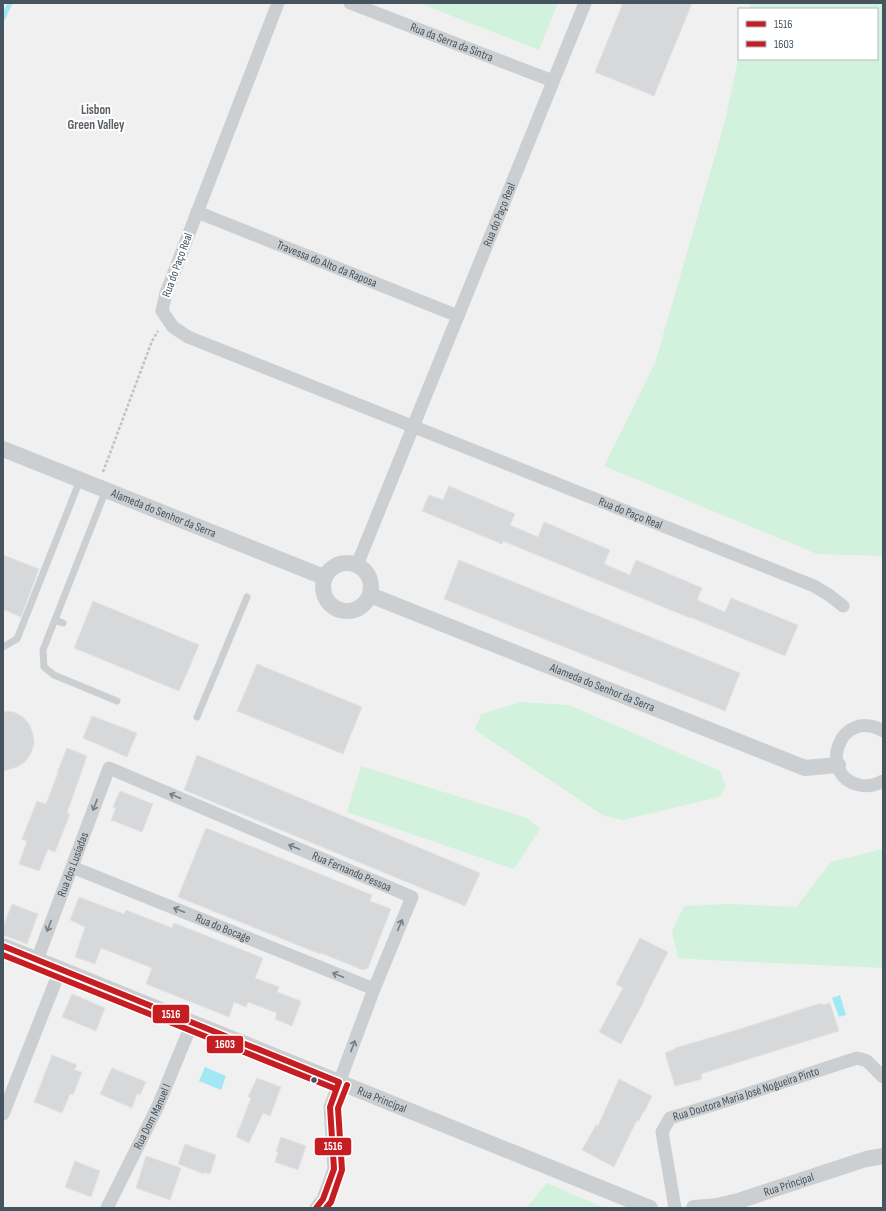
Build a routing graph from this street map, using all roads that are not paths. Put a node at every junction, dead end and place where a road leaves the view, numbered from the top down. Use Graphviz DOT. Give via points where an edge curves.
graph roads {
  1 [pos="278,3"];
  2 [pos="350,3"];
  3 [pos="585,3"];
  4 [pos="553,81"];
  5 [pos="197,212"];
  6 [pos="458,316"];
  7 [pos="413,427"];
  8 [pos="3,449"];
  9 [pos="80,480"];
  10 [pos="101,488"];
  11 [pos="358,564"];
  12 [pos="324,577"];
  13 [pos="370,595"];
  14 [pos="247,597"];
  15 [pos="843,606"];
  16 [pos="55,620"];
  17 [pos="63,623"];
  18 [pos="3,647"];
  19 [pos="117,701"];
  20 [pos="197,717"];
  21 [pos="883,731"];
  22 [pos="838,765"];
  23 [pos="109,768"];
  24 [pos="883,781"];
  25 [pos="72,867"];
  26 [pos="3,946"];
  27 [pos="37,960"];
  28 [pos="60,970"];
  29 [pos="374,989"];
  30 [pos="192,1023"];
  31 [pos="883,1077"];
  32 [pos="339,1082"];
  33 [pos="3,1114"];
  34 [pos="883,1156"];
  35 [pos="107,1208"];
  36 [pos="316,1208"];
  37 [pos="650,1208"];
  38 [pos="675,1208"];
  39 [pos="694,1208"];
  1 -- 5 [label="street, Rua do Paço Real"];
  2 -- 4 [label="street, Rua da Serra da Sintra"];
  3 -- 4 [label="street, Rua do Paço Real"];
  4 -- 6 [label="street, Rua do Paço Real"];
  5 -- 6 [label="street, Travessa do Alto da Raposa"];
  5 -- 7 [label="street, Rua do Paço Real" via="166,293 162,311 173,327 188,337"];
  6 -- 7 [label="street, Rua do Paço Real"];
  7 -- 11 [label="street, Rua do Paço Real"];
  7 -- 15 [label="street, Rua do Paço Real" via="814,586"];
  8 -- 9 [label="street, Alameda do Senhor da Serra"];
  9 -- 10 [label="street, Alameda do Senhor da Serra"];
  9 -- 18 [label="lane" via="17,639"];
  10 -- 12 [label="street, Alameda do Senhor da Serra"];
  10 -- 16 [label="lane"];
  11 -- 12 [label="street" via="338,564 329,569"];
  11 -- 13 [label="street" via="370,578"];
  12 -- 13 [label="street" via="324,597 329,605 337,610 347,612 357,609"];
  13 -- 22 [label="street, Alameda do Senhor da Serra" via="805,768"];
  14 -- 20 [label="lane"];
  16 -- 17 [label="lane"];
  16 -- 19 [label="lane" via="43,650 44,667 54,675"];
  21 -- 22 [label="street" via="864,725 853,728 838,744"];
  22 -- 24 [label="street" via="844,776 854,784 865,786"];
  23 -- 25 [label="street, Rua dos Lusíadas, one-way"];
  29 -- 23 [label="street, Rua Fernando Pessoa, one-way" via="412,897"];
  25 -- 27 [label="street, Rua dos Lusíadas, one-way"];
  29 -- 25 [label="street, Rua do Bocage, one-way"];
  26 -- 27 [label="street, Rua Principal"];
  27 -- 28 [label="street, Rua Principal"];
  28 -- 30 [label="street, Rua Principal"];
  28 -- 33 [label="street"];
  32 -- 29 [label="street, Rua Fernando Pessoa, one-way"];
  30 -- 32 [label="street, Rua Principal"];
  30 -- 35 [label="street, Rua Dom Manuel I" via="158,1106"];
  31 -- 38 [label="street, Rua Doutora Maria José Nogueira Pinto" via="868,1061 857,1058 670,1118 662,1132"];
  32 -- 36 [label="street, Rua Fernando Pessoa" via="330,1107 334,1169 323,1199"];
  32 -- 37 [label="street, Rua Principal"];
  34 -- 39 [label="street, Rua Principal" via="866,1159 738,1201"];
}
